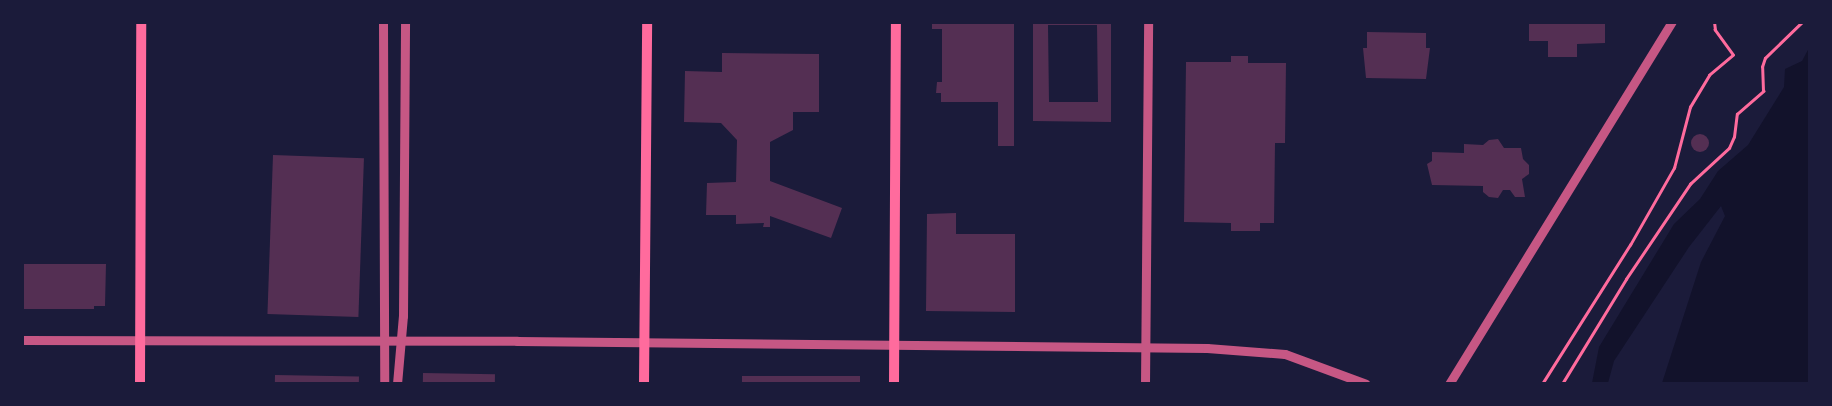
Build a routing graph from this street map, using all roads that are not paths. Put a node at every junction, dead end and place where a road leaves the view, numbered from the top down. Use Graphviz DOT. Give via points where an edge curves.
graph roads {
  1 [pos="141,22"];
  2 [pos="383,22"];
  3 [pos="405,22"];
  4 [pos="647,22"];
  5 [pos="896,22"];
  6 [pos="1148,22"];
  7 [pos="1672,22"];
  8 [pos="22,340"];
  9 [pos="400,341"];
  10 [pos="140,342"];
  11 [pos="385,342"];
  12 [pos="644,343"];
  13 [pos="894,346"];
  14 [pos="1146,349"];
  15 [pos="140,384"];
  16 [pos="384,384"];
  17 [pos="397,384"];
  18 [pos="644,384"];
  19 [pos="894,384"];
  20 [pos="1145,384"];
  21 [pos="1366,384"];
  22 [pos="1449,384"];
  1 -- 10 [label="main road"];
  2 -- 11 [label="street"];
  3 -- 9 [label="street"];
  4 -- 12 [label="main road"];
  5 -- 13 [label="main road"];
  6 -- 14 [label="street"];
  7 -- 22 [label="street"];
  8 -- 10 [label="street"];
  9 -- 11 [label="street"];
  9 -- 12 [label="street"];
  9 -- 17 [label="street"];
  10 -- 11 [label="street"];
  10 -- 15 [label="main road"];
  11 -- 16 [label="street"];
  12 -- 13 [label="street"];
  12 -- 18 [label="main road"];
  13 -- 14 [label="street"];
  13 -- 19 [label="main road"];
  14 -- 20 [label="street"];
  14 -- 21 [label="street" via="1267,351"];
}
